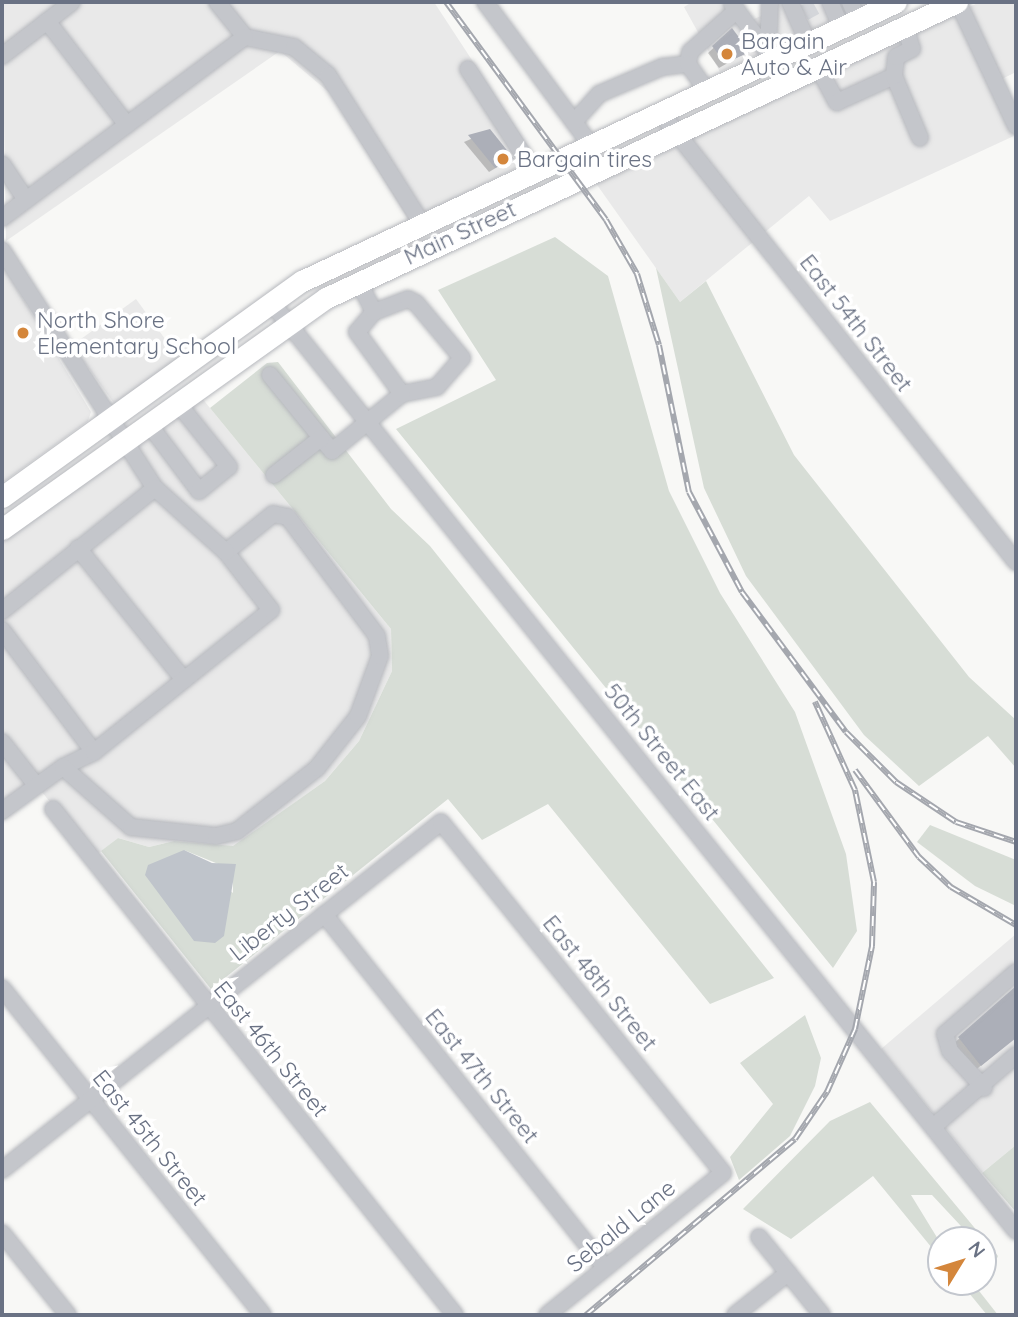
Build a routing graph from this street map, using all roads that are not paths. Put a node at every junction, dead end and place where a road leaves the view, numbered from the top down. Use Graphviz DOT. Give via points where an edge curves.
graph roads {
  1 [pos="72,2"];
  2 [pos="217,2"];
  3 [pos="485,2"];
  4 [pos="958,2"];
  5 [pos="888,3"];
  6 [pos="770,5"];
  7 [pos="734,6"];
  8 [pos="815,13"];
  9 [pos="47,21"];
  10 [pos="905,26"];
  11 [pos="246,37"];
  12 [pos="2,56"];
  13 [pos="770,56"];
  14 [pos="688,64"];
  15 [pos="818,67"];
  16 [pos="468,69"];
  17 [pos="894,76"];
  18 [pos="706,90"];
  19 [pos="660,112"];
  20 [pos="574,122"];
  21 [pos="127,125"];
  22 [pos="1016,126"];
  23 [pos="677,133"];
  24 [pos="920,138"];
  25 [pos="590,144"];
  26 [pos="2,164"];
  27 [pos="533,170"];
  28 [pos="26,200"];
  29 [pos="2,218"];
  30 [pos="421,222"];
  31 [pos="2,250"];
  32 [pos="358,281"];
  33 [pos="271,302"];
  34 [pos="374,312"];
  35 [pos="288,322"];
  36 [pos="271,376"];
  37 [pos="402,394"];
  38 [pos="177,402"];
  39 [pos="109,419"];
  40 [pos="367,421"];
  41 [pos="148,424"];
  42 [pos="321,438"];
  43 [pos="124,442"];
  44 [pos="274,475"];
  45 [pos="155,488"];
  46 [pos="2,497"];
  47 [pos="2,529"];
  48 [pos="78,548"];
  49 [pos="226,552"];
  50 [pos="1016,562"];
  51 [pos="2,611"];
  52 [pos="2,630"];
  53 [pos="184,680"];
  54 [pos="2,742"];
  55 [pos="94,752"];
  56 [pos="63,767"];
  57 [pos="36,785"];
  58 [pos="53,809"];
  59 [pos="2,811"];
  60 [pos="442,821"];
  61 [pos="324,914"];
  62 [pos="1016,972"];
  63 [pos="2,988"];
  64 [pos="207,1006"];
  65 [pos="1016,1055"];
  66 [pos="984,1088"];
  67 [pos="89,1099"];
  68 [pos="933,1127"];
  69 [pos="2,1170"];
  70 [pos="723,1173"];
  71 [pos="1016,1231"];
  72 [pos="2,1233"];
  73 [pos="759,1237"];
  74 [pos="605,1267"];
  75 [pos="788,1273"];
  76 [pos="68,1315"];
  77 [pos="263,1315"];
  78 [pos="456,1315"];
  79 [pos="547,1315"];
  80 [pos="736,1315"];
  81 [pos="822,1315"];
  1 -- 9 [label="street"];
  2 -- 11 [label="street"];
  3 -- 20 [label="street"];
  4 -- 10 [label="main road, Main Street"];
  4 -- 22 [label="street"];
  5 -- 8 [label="main road, Main Street"];
  6 -- 8 [label="street"];
  6 -- 13 [label="street"];
  7 -- 13 [label="street"];
  7 -- 14 [label="street" via="690,52"];
  8 -- 13 [label="main road, Main Street"];
  9 -- 12 [label="street"];
  9 -- 21 [label="street"];
  10 -- 15 [label="main road, Main Street"];
  10 -- 17 [label="street" via="912,50 896,57"];
  11 -- 21 [label="street"];
  11 -- 30 [label="street" via="294,47 328,75"];
  13 -- 18 [label="main road, Main Street"];
  14 -- 18 [label="street"];
  14 -- 20 [label="street" via="662,67 599,94"];
  15 -- 17 [label="street" via="837,102"];
  15 -- 23 [label="main road, Main Street"];
  16 -- 27 [label="street"];
  17 -- 24 [label="street"];
  18 -- 19 [label="main road, Main Street"];
  19 -- 23 [label="street, East 54th Street"];
  19 -- 25 [label="main road, Main Street"];
  20 -- 25 [label="street"];
  21 -- 28 [label="street"];
  23 -- 32 [label="main road, Main Street"];
  23 -- 50 [label="street, East 54th Street"];
  25 -- 27 [label="main road, Main Street"];
  26 -- 28 [label="street"];
  27 -- 30 [label="main road, Main Street"];
  28 -- 29 [label="street"];
  30 -- 33 [label="main road, Main Street"];
  31 -- 39 [label="street"];
  32 -- 34 [label="street"];
  32 -- 35 [label="main road, Main Street"];
  33 -- 35 [label="street, 50th Street East"];
  33 -- 39 [label="main road, Main Street"];
  34 -- 37 [label="street" via="357,332"];
  34 -- 37 [label="street" via="408,299 416,303 463,358 437,387"];
  35 -- 38 [label="main road, Main Street"];
  35 -- 40 [label="street, 50th Street East"];
  36 -- 42 [label="street"];
  37 -- 40 [label="street"];
  38 -- 41 [label="main road, Main Street"];
  38 -- 41 [label="street" via="229,467 200,491"];
  39 -- 43 [label="street"];
  39 -- 46 [label="main road, Main Street"];
  40 -- 42 [label="street" via="332,451"];
  40 -- 68 [label="street, 50th Street East"];
  41 -- 43 [label="main road, Main Street"];
  42 -- 44 [label="street"];
  43 -- 45 [label="street"];
  43 -- 47 [label="main road, Main Street"];
  45 -- 48 [label="street"];
  45 -- 49 [label="street"];
  48 -- 51 [label="street"];
  48 -- 53 [label="street"];
  49 -- 53 [label="street" via="271,610"];
  49 -- 56 [label="street" via="281,514 371,622 380,656 343,739 237,831 216,836 131,827"];
  52 -- 55 [label="street"];
  53 -- 55 [label="street"];
  54 -- 57 [label="street"];
  55 -- 56 [label="street"];
  56 -- 57 [label="street"];
  57 -- 59 [label="street"];
  58 -- 64 [label="street, East 46th Street"];
  60 -- 61 [label="street, Liberty Street"];
  60 -- 70 [label="street, East 48th Street"];
  61 -- 64 [label="street, Liberty Street"];
  61 -- 74 [label="street, East 47th Street"];
  62 -- 66 [label="street" via="945,1034 950,1051"];
  63 -- 67 [label="street, East 45th Street"];
  64 -- 67 [label="street, Liberty Street"];
  64 -- 78 [label="street, East 46th Street"];
  65 -- 66 [label="street"];
  66 -- 68 [label="street"];
  67 -- 69 [label="street, Liberty Street"];
  67 -- 77 [label="street, East 45th Street"];
  68 -- 71 [label="street, 50th Street East"];
  70 -- 74 [label="street, Sebald Lane"];
  72 -- 76 [label="street"];
  73 -- 75 [label="street"];
  74 -- 79 [label="street, Sebald Lane"];
  75 -- 80 [label="street"];
  75 -- 81 [label="street"];
}
